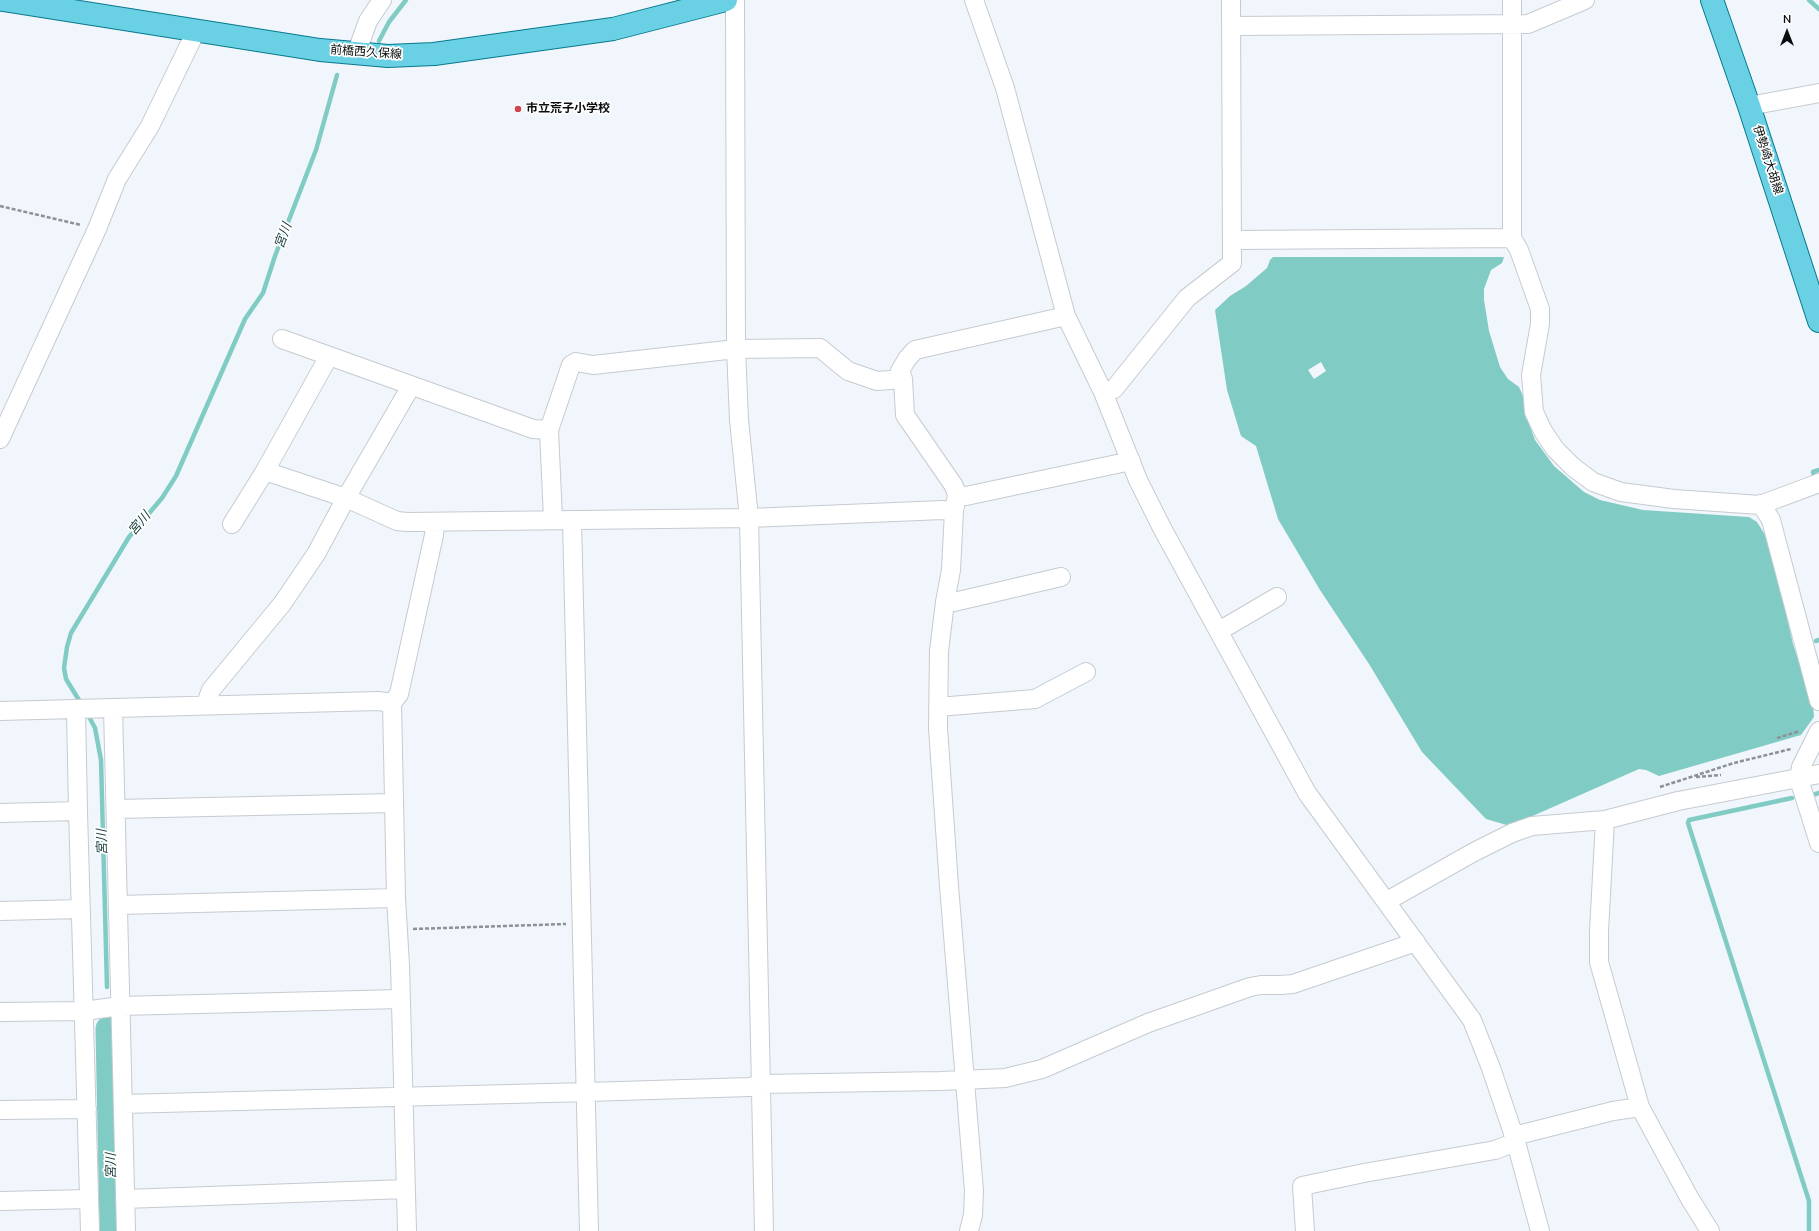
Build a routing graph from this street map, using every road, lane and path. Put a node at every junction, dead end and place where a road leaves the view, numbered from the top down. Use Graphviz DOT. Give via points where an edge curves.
graph roads {
  1 [pos="4,0"];
  2 [pos="382,0"];
  3 [pos="725,0"];
  4 [pos="735,0"];
  5 [pos="974,0"];
  6 [pos="1230,0"];
  7 [pos="1512,0"];
  8 [pos="1585,0"];
  9 [pos="1712,0"];
  10 [pos="49,4"];
  11 [pos="1512,25"];
  12 [pos="1231,26"];
  13 [pos="196,31"];
  14 [pos="356,54"];
  15 [pos="1819,92"];
  16 [pos="1749,106"];
  17 [pos="0,206"];
  18 [pos="98,229"];
  19 [pos="1512,238"];
  20 [pos="1232,240"];
  21 [pos="1066,316"];
  22 [pos="1819,321"];
  23 [pos="282,339"];
  24 [pos="736,349"];
  25 [pos="329,356"];
  26 [pos="902,379"];
  27 [pos="410,385"];
  28 [pos="1103,392"];
  29 [pos="549,430"];
  30 [pos="0,439"];
  31 [pos="1130,461"];
  32 [pos="265,471"];
  33 [pos="1819,483"];
  34 [pos="346,498"];
  35 [pos="955,503"];
  36 [pos="1761,504"];
  37 [pos="749,518"];
  38 [pos="553,519"];
  39 [pos="572,520"];
  40 [pos="435,522"];
  41 [pos="232,524"];
  42 [pos="1061,578"];
  43 [pos="1277,597"];
  44 [pos="945,602"];
  45 [pos="1219,631"];
  46 [pos="1086,672"];
  47 [pos="1819,701"];
  48 [pos="392,703"];
  49 [pos="208,705"];
  50 [pos="938,707"];
  51 [pos="113,708"];
  52 [pos="76,709"];
  53 [pos="0,711"];
  54 [pos="1815,738"];
  55 [pos="1819,774"];
  56 [pos="1799,778"];
  57 [pos="1654,789"];
  58 [pos="393,803"];
  59 [pos="116,809"];
  60 [pos="78,811"];
  61 [pos="0,813"];
  62 [pos="1605,820"];
  63 [pos="1819,843"];
  64 [pos="396,898"];
  65 [pos="1387,901"];
  66 [pos="118,905"];
  67 [pos="82,909"];
  68 [pos="0,911"];
  69 [pos="582,924"];
  70 [pos="397,930"];
  71 [pos="1416,942"];
  72 [pos="400,999"];
  73 [pos="120,1006"];
  74 [pos="84,1011"];
  75 [pos="0,1012"];
  76 [pos="965,1080"];
  77 [pos="761,1084"];
  78 [pos="587,1092"];
  79 [pos="403,1098"];
  80 [pos="123,1104"];
  81 [pos="1640,1107"];
  82 [pos="87,1109"];
  83 [pos="0,1110"];
  84 [pos="1515,1139"];
  85 [pos="406,1189"];
  86 [pos="89,1199"];
  87 [pos="125,1199"];
  88 [pos="0,1201"];
  89 [pos="90,1231"];
  90 [pos="126,1231"];
  91 [pos="407,1231"];
  92 [pos="589,1231"];
  93 [pos="764,1231"];
  94 [pos="969,1231"];
  95 [pos="1305,1231"];
  96 [pos="1540,1231"];
  97 [pos="1710,1231"];
  1 -- 10 [label="main road, 前橋西久保線"];
  2 -- 14 [label="street" via="368,21"];
  3 -- 14 [label="main road, 前橋西久保線" via="613,29 434,54"];
  4 -- 24 [label="street"];
  5 -- 21 [label="street" via="1005,88"];
  6 -- 12 [label="street"];
  7 -- 11 [label="street"];
  8 -- 11 [label="street" via="1528,24"];
  9 -- 16 [label="main road, 伊勢崎大胡線"];
  10 -- 13 [label="main road, 前橋西久保線"];
  11 -- 12 [label="street"];
  11 -- 19 [label="street"];
  12 -- 20 [label="street"];
  13 -- 14 [label="main road, 前橋西久保線"];
  13 -- 18 [label="street" via="150,126 117,178"];
  15 -- 16 [label="street"];
  16 -- 22 [label="main road, 伊勢崎大胡線"];
  17 -- 18 [label="path"];
  18 -- 30 [label="street"];
  19 -- 20 [label="street"];
  19 -- 36 [label="street" via="1519,250 1540,308 1540,324 1531,375 1534,412 1556,449 1593,482 1621,492 1674,499"];
  20 -- 28 [label="street" via="1232,263 1187,298 1114,389"];
  21 -- 26 [label="street" via="916,350 900,371"];
  21 -- 28 [label="street"];
  23 -- 25 [label="street"];
  24 -- 26 [label="street" via="820,348 848,371 877,381"];
  24 -- 29 [label="street" via="593,365 576,362 572,365"];
  24 -- 37 [label="street" via="739,420"];
  25 -- 27 [label="street"];
  25 -- 32 [label="street"];
  26 -- 35 [label="street" via="905,415 954,486"];
  27 -- 29 [label="street" via="533,429"];
  27 -- 34 [label="street" via="408,393"];
  28 -- 31 [label="street"];
  29 -- 38 [label="street"];
  31 -- 35 [label="street" via="966,496"];
  31 -- 45 [label="street" via="1162,528"];
  32 -- 34 [label="street"];
  32 -- 41 [label="street"];
  33 -- 36 [label="street"];
  34 -- 40 [label="street" via="397,521"];
  34 -- 49 [label="street" via="301,577 212,690"];
  35 -- 37 [label="street" via="943,510"];
  35 -- 44 [label="street" via="951,570"];
  36 -- 47 [label="street" via="1771,520"];
  37 -- 39 [label="street"];
  37 -- 77 [label="street"];
  38 -- 39 [label="street"];
  38 -- 40 [label="street"];
  39 -- 69 [label="street"];
  40 -- 48 [label="street" via="399,694"];
  42 -- 44 [label="street"];
  43 -- 45 [label="street"];
  44 -- 50 [label="street" via="939,651"];
  45 -- 65 [label="street" via="1308,793"];
  46 -- 50 [label="street" via="1035,699"];
  48 -- 49 [label="street" via="370,701"];
  48 -- 58 [label="street"];
  49 -- 51 [label="street"];
  50 -- 76 [label="street"];
  51 -- 52 [label="street"];
  51 -- 59 [label="street"];
  52 -- 53 [label="street"];
  52 -- 60 [label="street"];
  54 -- 56 [label="street" via="1801,766"];
  54 -- 57 [label="path"];
  55 -- 56 [label="street"];
  56 -- 62 [label="street" via="1678,801"];
  56 -- 63 [label="street"];
  58 -- 59 [label="street"];
  58 -- 64 [label="street"];
  59 -- 66 [label="street"];
  60 -- 61 [label="street"];
  60 -- 67 [label="street"];
  62 -- 65 [label="street" via="1532,826 1512,833"];
  62 -- 81 [label="street" via="1599,962"];
  64 -- 66 [label="street"];
  64 -- 70 [label="street"];
  65 -- 71 [label="street"];
  66 -- 73 [label="street"];
  67 -- 68 [label="street"];
  67 -- 74 [label="street"];
  69 -- 70 [label="path"];
  69 -- 78 [label="street"];
  70 -- 72 [label="street"];
  71 -- 76 [label="street" via="1293,984 1250,987 1148,1023 1042,1068 1005,1078"];
  71 -- 84 [label="street" via="1472,1020"];
  72 -- 73 [label="street"];
  72 -- 79 [label="street"];
  73 -- 74 [label="street"];
  73 -- 80 [label="street"];
  74 -- 75 [label="street"];
  74 -- 82 [label="street"];
  76 -- 77 [label="street"];
  76 -- 94 [label="street" via="974,1191"];
  77 -- 78 [label="street"];
  77 -- 93 [label="street"];
  78 -- 79 [label="street"];
  78 -- 92 [label="street"];
  79 -- 80 [label="street"];
  79 -- 85 [label="street"];
  80 -- 87 [label="street"];
  81 -- 84 [label="street" via="1613,1111"];
  81 -- 97 [label="street" via="1690,1200"];
  82 -- 83 [label="street"];
  82 -- 86 [label="street"];
  84 -- 95 [label="street" via="1495,1150 1302,1186"];
  84 -- 96 [label="street"];
  85 -- 87 [label="street"];
  85 -- 91 [label="street"];
  86 -- 88 [label="street"];
  86 -- 89 [label="street"];
  87 -- 90 [label="street"];
}
